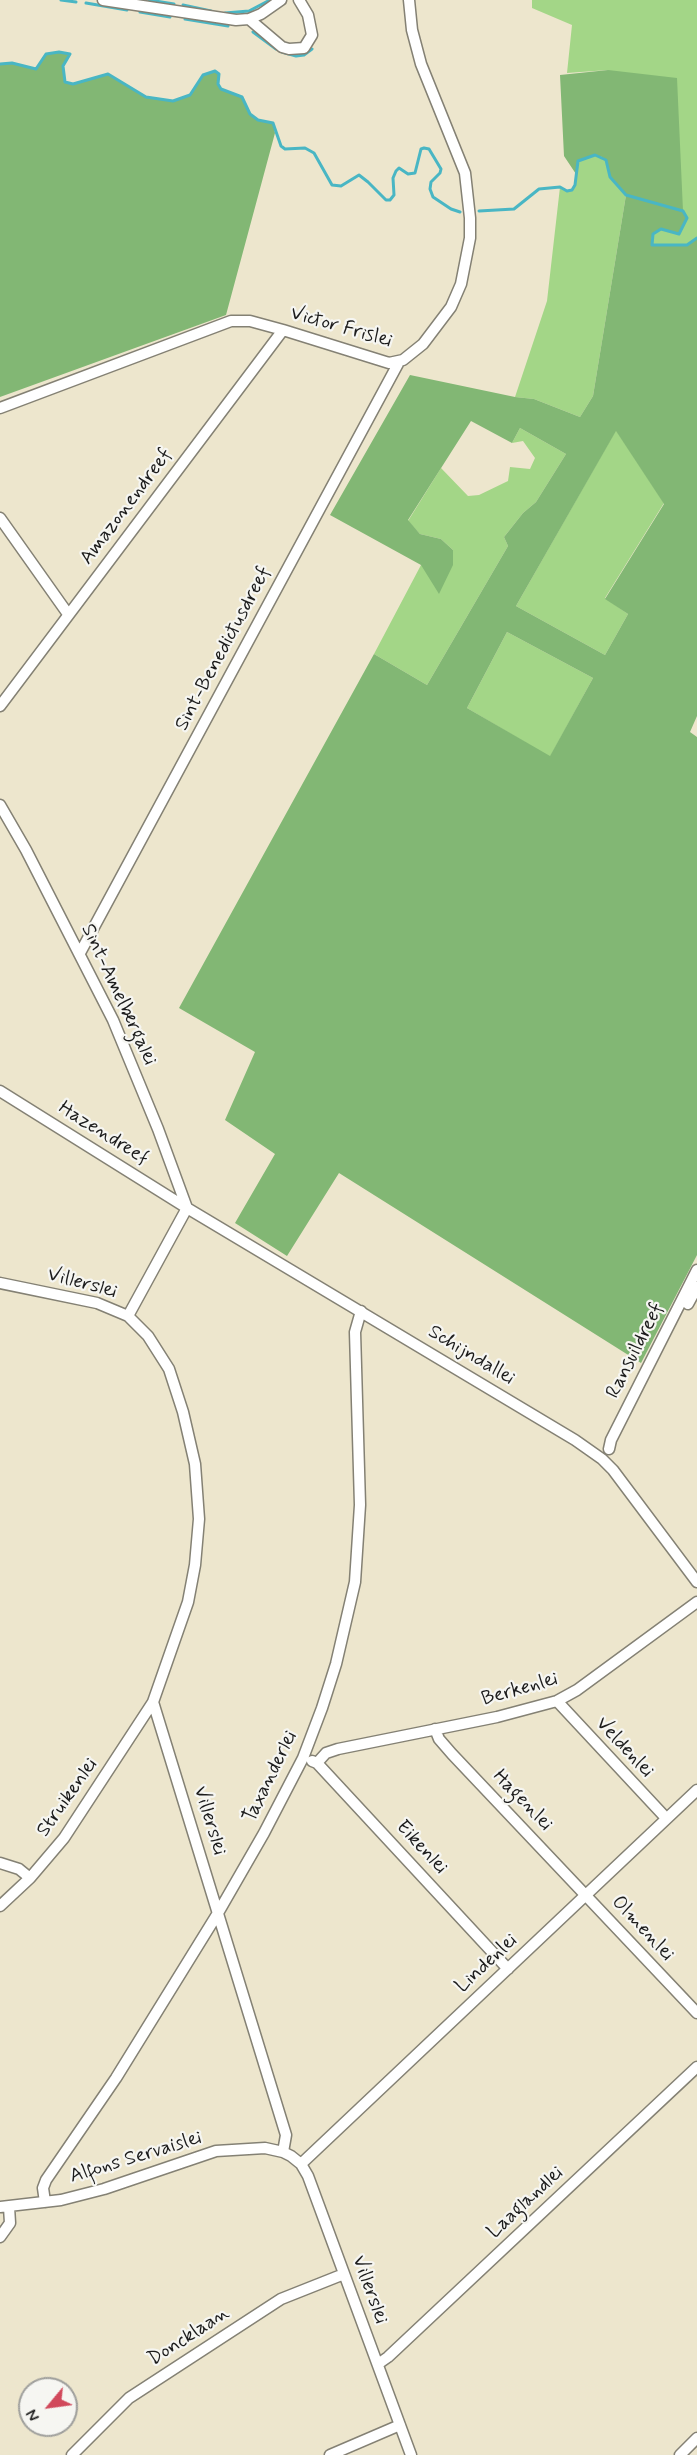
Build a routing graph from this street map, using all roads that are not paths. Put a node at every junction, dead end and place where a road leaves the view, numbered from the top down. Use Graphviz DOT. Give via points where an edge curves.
graph roads {
  1 [pos="103,0"];
  2 [pos="281,0"];
  3 [pos="299,0"];
  4 [pos="409,0"];
  5 [pos="249,19"];
  6 [pos="283,330"];
  7 [pos="399,362"];
  8 [pos="0,408"];
  9 [pos="0,518"];
  10 [pos="68,614"];
  11 [pos="0,706"];
  12 [pos="0,805"];
  13 [pos="80,953"];
  14 [pos="0,1091"];
  15 [pos="187,1208"];
  16 [pos="697,1270"];
  17 [pos="0,1283"];
  18 [pos="697,1287"];
  19 [pos="361,1311"];
  20 [pos="128,1316"];
  21 [pos="609,1449"];
  22 [pos="602,1459"];
  23 [pos="697,1582"];
  24 [pos="697,1602"];
  25 [pos="557,1701"];
  26 [pos="153,1702"];
  27 [pos="435,1729"];
  28 [pos="308,1744"];
  29 [pos="326,1753"];
  30 [pos="303,1758"];
  31 [pos="317,1763"];
  32 [pos="697,1790"];
  33 [pos="666,1818"];
  34 [pos="0,1863"];
  35 [pos="30,1878"];
  36 [pos="586,1895"];
  37 [pos="0,1906"];
  38 [pos="218,1913"];
  39 [pos="507,1969"];
  40 [pos="697,2013"];
  41 [pos="697,2067"];
  42 [pos="283,2152"];
  43 [pos="301,2164"];
  44 [pos="45,2202"];
  45 [pos="4,2207"];
  46 [pos="0,2237"];
  47 [pos="344,2274"];
  48 [pos="378,2364"];
  49 [pos="400,2425"];
  50 [pos="697,2438"];
  51 [pos="72,2455"];
  52 [pos="330,2455"];
  53 [pos="411,2455"];
  54 [pos="680,2455"];
  1 -- 5 [label="street" via="217,18"];
  2 -- 5 [label="street"];
  3 -- 5 [label="street" via="308,15 312,35 304,48 289,50"];
  4 -- 7 [label="street, Victor Frislei" via="421,64 465,173 470,237 465,272 451,307 423,344"];
  6 -- 7 [label="street, Victor Frislei" via="389,363"];
  6 -- 8 [label="street, Victor Frislei" via="250,321 231,321"];
  6 -- 10 [label="street, Amazonendreef"];
  7 -- 13 [label="street, Sint-Benedictusdreef"];
  9 -- 10 [label="street"];
  10 -- 11 [label="street, Amazonendreef"];
  12 -- 13 [label="street, Sint-Amelbergalei"];
  13 -- 15 [label="street, Sint-Amelbergalei" via="138,1078"];
  14 -- 15 [label="street, Hazendreef"];
  15 -- 19 [label="street, Schijndallei"];
  15 -- 20 [label="street"];
  16 -- 21 [label="street, Ransuildreef"];
  17 -- 20 [label="street, Villerslei" via="97,1303"];
  18 -- 21 [label="street, Ransuildreef" via="617,1441"];
  19 -- 22 [label="street, Schijndallei"];
  19 -- 28 [label="street, Taxanderlei" via="355,1332 360,1506 355,1582 336,1664"];
  20 -- 26 [label="street, Villerslei" via="148,1336 169,1369 195,1464 199,1520 188,1602"];
  21 -- 22 [label="street, Ransuildreef"];
  22 -- 23 [label="street, Schijndallei"];
  24 -- 25 [label="street, Berkenlei"];
  25 -- 27 [label="street, Berkenlei"];
  25 -- 33 [label="street, Veldenlei"];
  26 -- 35 [label="street, Struikenlei" via="64,1838"];
  26 -- 38 [label="street, Villerslei"];
  27 -- 29 [label="street, Berkenlei"];
  27 -- 36 [label="street, Hagenlei" via="452,1754"];
  28 -- 29 [label="street"];
  28 -- 30 [label="street, Taxanderlei"];
  29 -- 31 [label="street"];
  30 -- 31 [label="street, Eikenlei"];
  30 -- 38 [label="street, Taxanderlei"];
  31 -- 39 [label="street, Eikenlei"];
  32 -- 33 [label="street, Lindenlei"];
  33 -- 36 [label="street, Lindenlei"];
  34 -- 35 [label="street" via="19,1869"];
  35 -- 37 [label="street, Struikenlei"];
  36 -- 39 [label="street, Lindenlei"];
  36 -- 40 [label="street, Olmenlei"];
  38 -- 42 [label="street, Villerslei" via="286,2135"];
  38 -- 44 [label="street, Taxanderlei" via="116,2078 46,2180"];
  39 -- 43 [label="street, Lindenlei"];
  41 -- 48 [label="street, Laaglandlei"];
  42 -- 43 [label="street"];
  42 -- 44 [label="street, Alfons Servaislei" via="250,2148 216,2151 104,2189"];
  43 -- 47 [label="street, Villerslei"];
  44 -- 45 [label="street, Alfons Servaislei"];
  45 -- 46 [label="street" via="10,2223"];
  47 -- 48 [label="street, Villerslei"];
  47 -- 51 [label="street, Doncklaan" via="280,2299 129,2398"];
  48 -- 49 [label="street, Villerslei"];
  49 -- 52 [label="street"];
  49 -- 53 [label="street, Villerslei"];
  50 -- 54 [label="street"];
}
